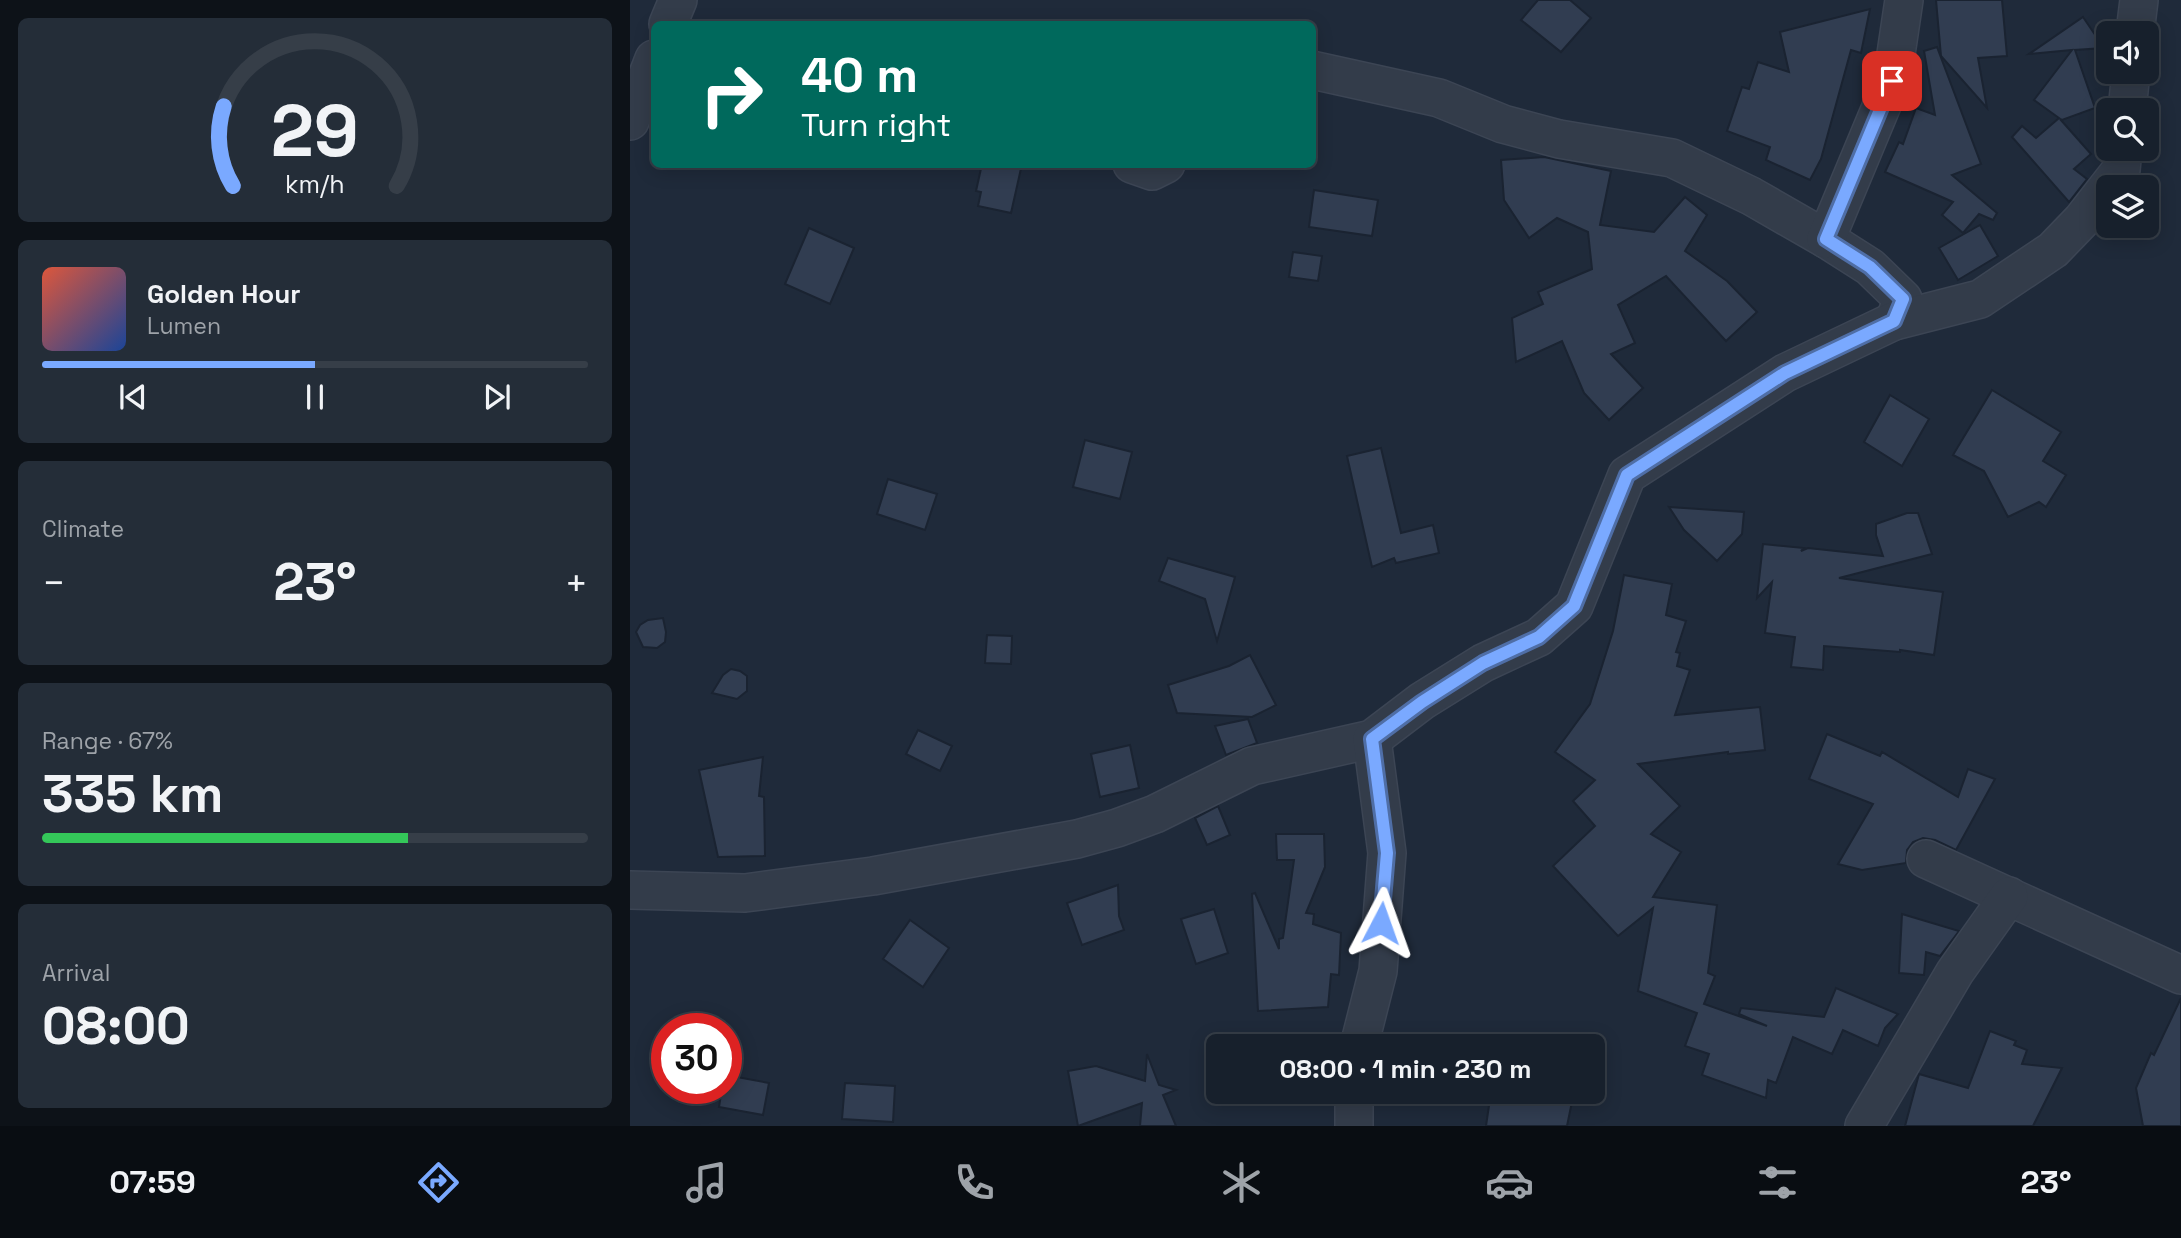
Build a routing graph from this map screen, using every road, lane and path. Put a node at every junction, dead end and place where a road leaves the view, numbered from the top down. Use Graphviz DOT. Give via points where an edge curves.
graph roads {
  1 [pos="678,0"];
  2 [pos="1904,0"];
  3 [pos="2139,0"];
  4 [pos="669,21"];
  5 [pos="2136,21"];
  6 [pos="651,67"];
  7 [pos="1316,71"];
  8 [pos="630,121"];
  9 [pos="2122,161"];
  10 [pos="1826,239"];
  11 [pos="1894,321"];
  12 [pos="1372,739"];
  13 [pos="1926,859"];
  14 [pos="630,890"];
  15 [pos="2009,896"];
  16 [pos="2181,975"];
  17 [pos="1362,1034"];
  18 [pos="1353,1104"];
  19 [pos="1354,1126"];
  20 [pos="1864,1126"];
  1 -- 4 [label="street"];
  2 -- 10 [label="street" via="1892,81"];
  3 -- 5 [label="street"];
  6 -- 8 [label="street"];
  7 -- 10 [label="street" via="1439,98 1503,124 1559,139 1672,158 1751,195"];
  9 -- 11 [label="street" via="2121,170 2053,250 1980,299"];
  10 -- 11 [label="street" via="1870,267 1903,299"];
  11 -- 12 [label="street" via="1785,373 1627,475 1574,606 1539,637 1483,663"];
  12 -- 14 [label="street" via="1252,766 1155,814 1077,839 873,876 745,893"];
  12 -- 17 [label="street" via="1387,853 1378,971"];
  13 -- 15 [label="street"];
  15 -- 16 [label="street"];
  15 -- 20 [label="street" via="1955,972"];
  18 -- 19 [label="street"];
}
